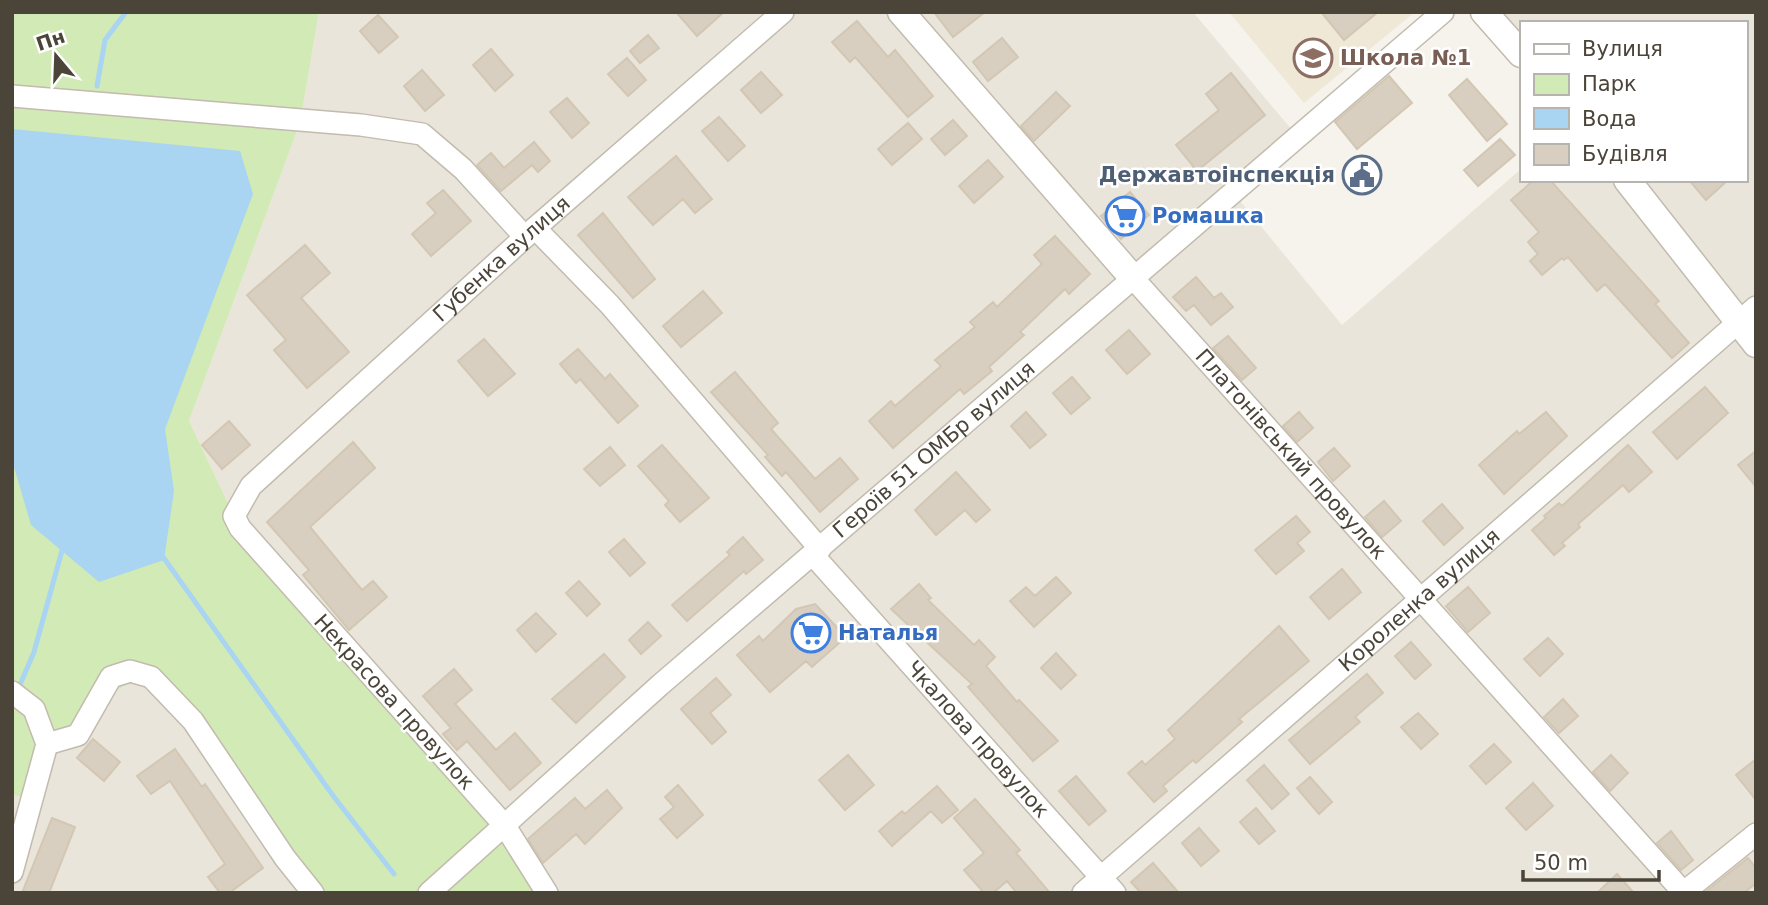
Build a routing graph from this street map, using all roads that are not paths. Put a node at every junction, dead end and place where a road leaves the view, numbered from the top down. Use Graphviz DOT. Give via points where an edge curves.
graph roads {
  1 [pos="783,12"];
  2 [pos="901,12"];
  3 [pos="1443,12"];
  4 [pos="1484,12"];
  5 [pos="1520,53"];
  6 [pos="12,96"];
  7 [pos="1630,182"];
  8 [pos="530,233"];
  9 [pos="1132,277"];
  10 [pos="1747,315"];
  11 [pos="1756,344"];
  12 [pos="234,516"];
  13 [pos="816,552"];
  14 [pos="1423,600"];
  15 [pos="12,692"];
  16 [pos="47,744"];
  17 [pos="505,826"];
  18 [pos="1756,834"];
  19 [pos="12,872"];
  20 [pos="1108,885"];
  21 [pos="1683,892"];
  22 [pos="313,893"];
  23 [pos="429,893"];
  24 [pos="547,893"];
  25 [pos="1083,893"];
  1 -- 8 [label="street, Губенка вулиця"];
  2 -- 9 [label="street, Платонівський провулок"];
  3 -- 9 [label="street, Героїв 51 ОМБр вулиця"];
  4 -- 5 [label="street"];
  6 -- 8 [label="street, Чкалова провулок" via="422,134"];
  7 -- 10 [label="street"];
  8 -- 12 [label="street, Губенка вулиця" via="251,486"];
  8 -- 13 [label="street, Чкалова провулок" via="610,305"];
  9 -- 13 [label="street, Героїв 51 ОМБр вулиця"];
  9 -- 14 [label="street, Платонівський провулок"];
  10 -- 11 [label="street"];
  10 -- 14 [label="street, Короленка вулиця"];
  12 -- 17 [label="street, Некрасова провулок"];
  13 -- 17 [label="street, Героїв 51 ОМБр вулиця"];
  13 -- 20 [label="street, Чкалова провулок"];
  14 -- 20 [label="street, Короленка вулиця"];
  14 -- 21 [label="street, Платонівський провулок"];
  15 -- 16 [label="street" via="34,709"];
  16 -- 19 [label="street"];
  16 -- 22 [label="street" via="78,735 111,677 130,671 151,677 192,721"];
  17 -- 23 [label="street, Героїв 51 ОМБр вулиця"];
  17 -- 24 [label="street, Некрасова провулок"];
  18 -- 21 [label="street"];
  20 -- 25 [label="street, Короленка вулиця"];
}
